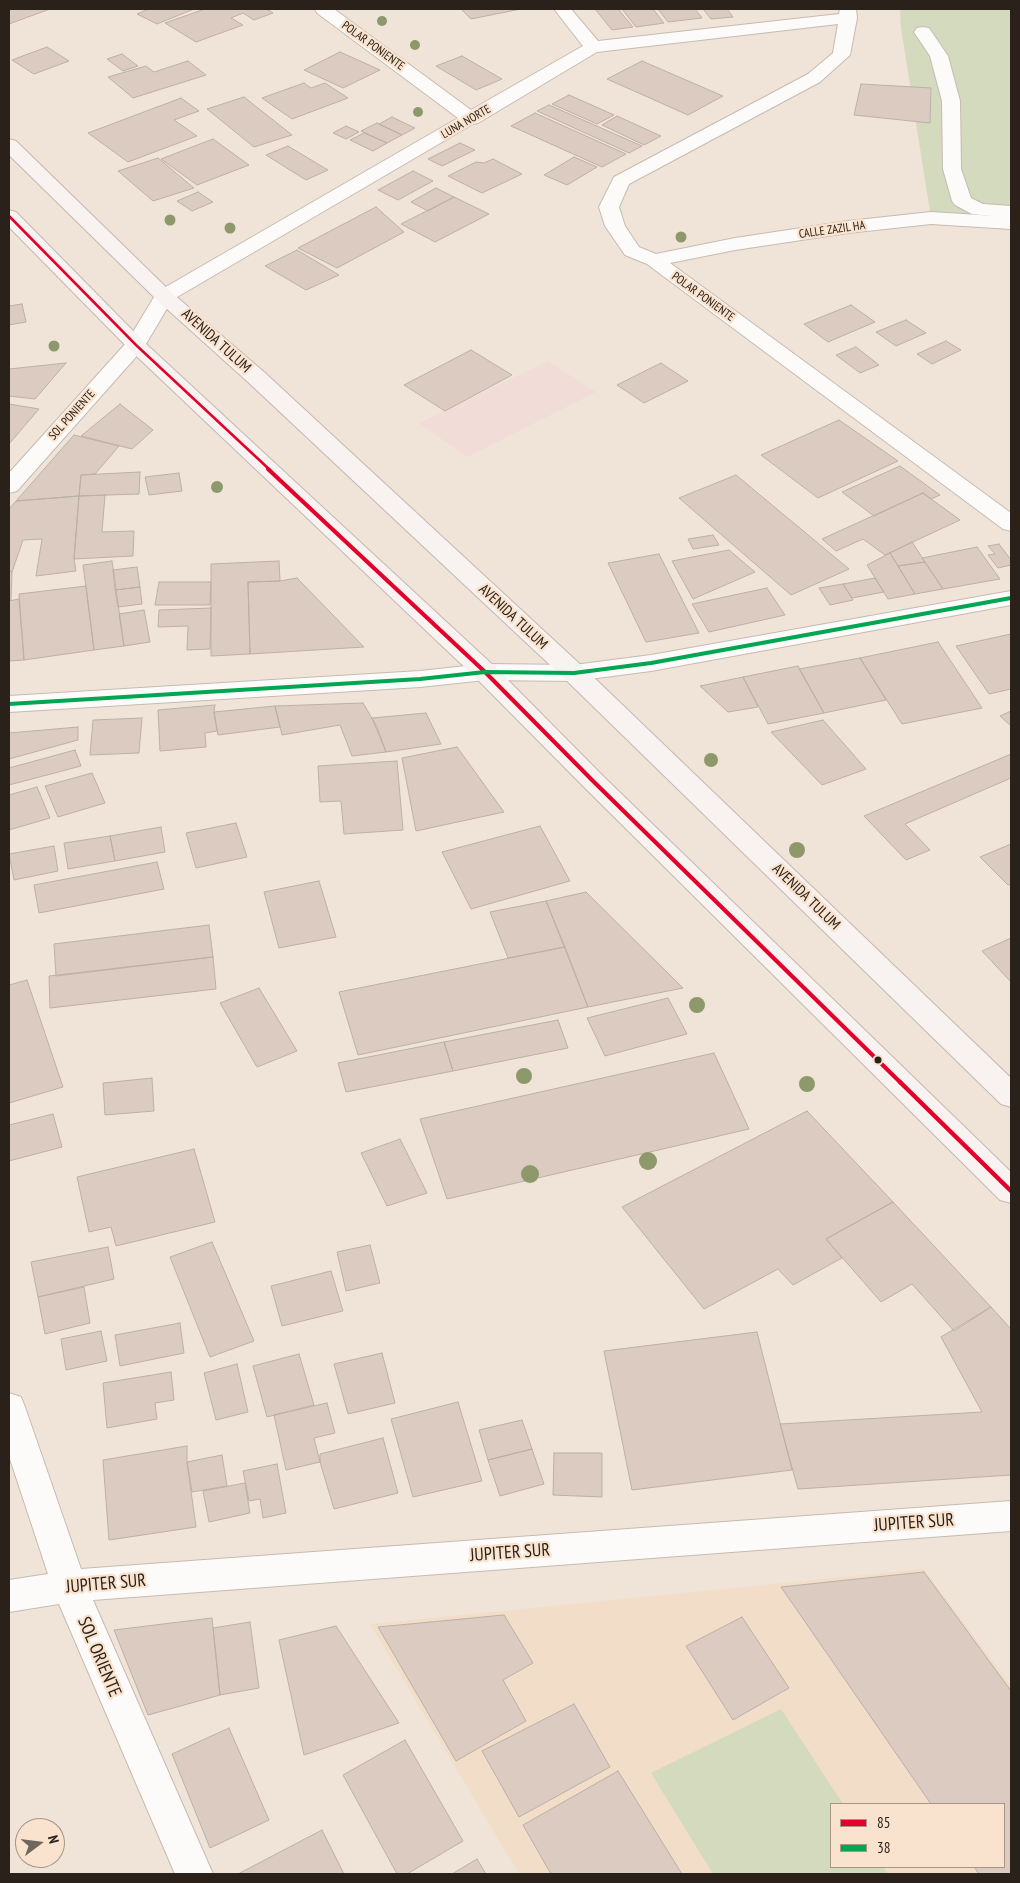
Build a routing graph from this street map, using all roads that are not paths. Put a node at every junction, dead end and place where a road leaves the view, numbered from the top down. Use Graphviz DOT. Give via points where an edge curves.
graph roads {
  1 [pos="323,9"];
  2 [pos="562,9"];
  3 [pos="848,14"];
  4 [pos="923,32"];
  5 [pos="593,47"];
  6 [pos="472,119"];
  7 [pos="9,145"];
  8 [pos="1011,212"];
  9 [pos="9,216"];
  10 [pos="1011,223"];
  11 [pos="654,260"];
  12 [pos="164,296"];
  13 [pos="136,344"];
  14 [pos="9,486"];
  15 [pos="1011,524"];
  16 [pos="1011,598"];
  17 [pos="484,672"];
  18 [pos="574,673"];
  19 [pos="9,704"];
  20 [pos="1011,1096"];
  21 [pos="1011,1191"];
  22 [pos="9,1406"];
  23 [pos="1011,1516"];
  24 [pos="69,1586"];
  25 [pos="9,1596"];
  26 [pos="194,1874"];
  1 -- 6 [label="street, POLAR PONIENTE"];
  2 -- 5 [label="street"];
  3 -- 5 [label="street, LUNA NORTE"];
  3 -- 11 [label="street, POLAR PONIENTE" via="841,55 814,78 621,181 609,207 615,226 632,251"];
  4 -- 8 [label="street" via="939,56 951,101 952,169 962,201 979,210"];
  5 -- 6 [label="street, LUNA NORTE"];
  6 -- 12 [label="street, LUNA NORTE"];
  7 -- 12 [label="main road, AVENIDA TULUM"];
  9 -- 13 [label="main road"];
  10 -- 11 [label="street, CALLE ZAZIL HA" via="932,218 743,242"];
  11 -- 15 [label="street, POLAR PONIENTE"];
  12 -- 13 [label="street, LUNA NORTE"];
  12 -- 18 [label="main road, AVENIDA TULUM" via="222,345"];
  13 -- 14 [label="street, SOL PONIENTE"];
  13 -- 17 [label="main road"];
  16 -- 18 [label="street" via="651,663"];
  17 -- 18 [label="street"];
  17 -- 19 [label="street" via="420,679"];
  17 -- 21 [label="main road"];
  18 -- 20 [label="main road, AVENIDA TULUM"];
  22 -- 24 [label="street, SOL ORIENTE"];
  23 -- 24 [label="street, JUPITER SUR"];
  24 -- 25 [label="street, JUPITER SUR"];
  24 -- 26 [label="street, SOL ORIENTE"];
}
